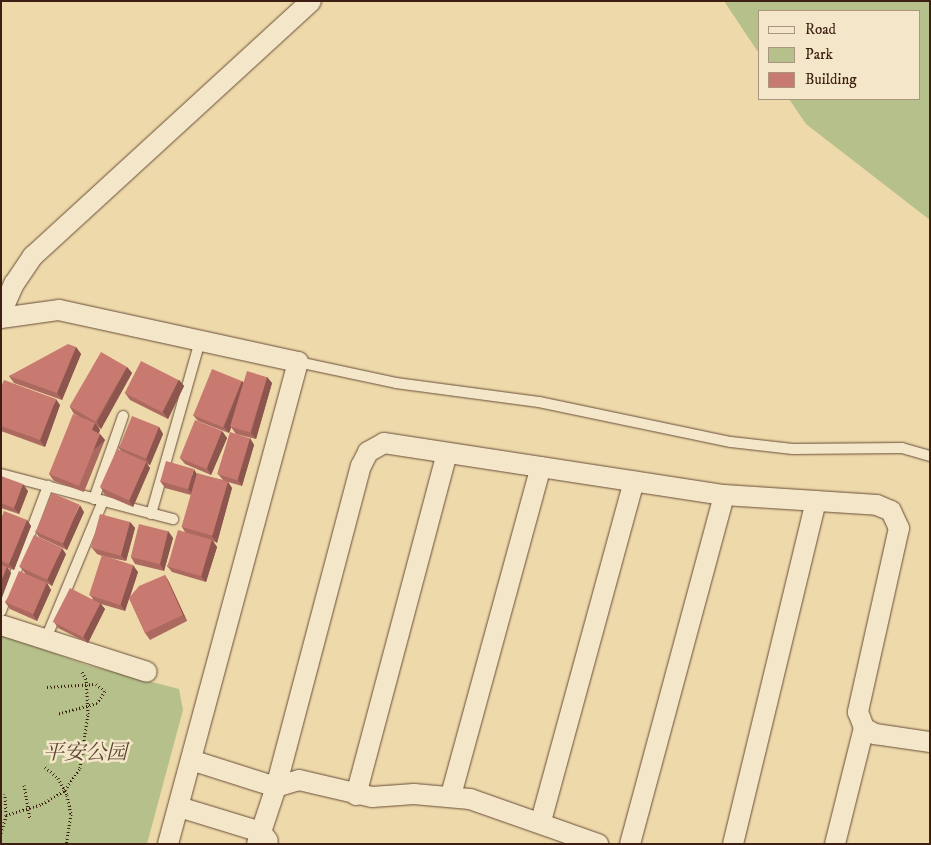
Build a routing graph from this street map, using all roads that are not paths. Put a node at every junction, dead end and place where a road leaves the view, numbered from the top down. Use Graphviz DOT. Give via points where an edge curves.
graph roads {
  1 [pos="311,1"];
  2 [pos="1,312"];
  3 [pos="1,318"];
  4 [pos="200,341"];
  5 [pos="298,362"];
  6 [pos="123,416"];
  7 [pos="447,452"];
  8 [pos="930,456"];
  9 [pos="541,467"];
  10 [pos="1,474"];
  11 [pos="634,481"];
  12 [pos="48,486"];
  13 [pos="724,495"];
  14 [pos="98,500"];
  15 [pos="816,501"];
  16 [pos="151,514"];
  17 [pos="173,519"];
  18 [pos="1,610"];
  19 [pos="1,625"];
  20 [pos="45,642"];
  21 [pos="147,672"];
  22 [pos="864,728"];
  23 [pos="930,742"];
  24 [pos="191,760"];
  25 [pos="276,787"];
  26 [pos="356,795"];
  27 [pos="451,796"];
  28 [pos="179,807"];
  29 [pos="541,822"];
  30 [pos="263,840"];
  31 [pos="168,844"];
  32 [pos="598,844"];
  33 [pos="630,844"];
  34 [pos="733,844"];
  35 [pos="835,844"];
  1 -- 2 [label="street" via="33,256 14,284"];
  3 -- 4 [label="street" via="59,310"];
  4 -- 5 [label="street"];
  4 -- 16 [label="lane"];
  5 -- 8 [label="lane" via="396,383 539,402 731,442 793,449 902,448"];
  5 -- 24 [label="street"];
  6 -- 14 [label="lane"];
  7 -- 9 [label="street"];
  7 -- 25 [label="street" via="384,443 368,452 361,466"];
  7 -- 26 [label="street"];
  9 -- 11 [label="street"];
  9 -- 27 [label="street"];
  10 -- 12 [label="lane"];
  11 -- 13 [label="street"];
  11 -- 29 [label="street"];
  12 -- 14 [label="lane"];
  12 -- 18 [label="lane"];
  13 -- 15 [label="street"];
  13 -- 33 [label="street"];
  14 -- 16 [label="lane"];
  14 -- 20 [label="lane"];
  15 -- 22 [label="street" via="877,505 891,511 899,528 858,712"];
  15 -- 34 [label="street"];
  16 -- 17 [label="lane"];
  19 -- 20 [label="street"];
  20 -- 21 [label="street"];
  22 -- 23 [label="street" via="875,734"];
  22 -- 35 [label="street"];
  24 -- 25 [label="street"];
  24 -- 28 [label="street"];
  25 -- 26 [label="street" via="299,780"];
  25 -- 30 [label="street"];
  26 -- 27 [label="street"];
  27 -- 29 [label="street"];
  28 -- 30 [label="street"];
  28 -- 31 [label="street"];
  29 -- 32 [label="street"];
}
